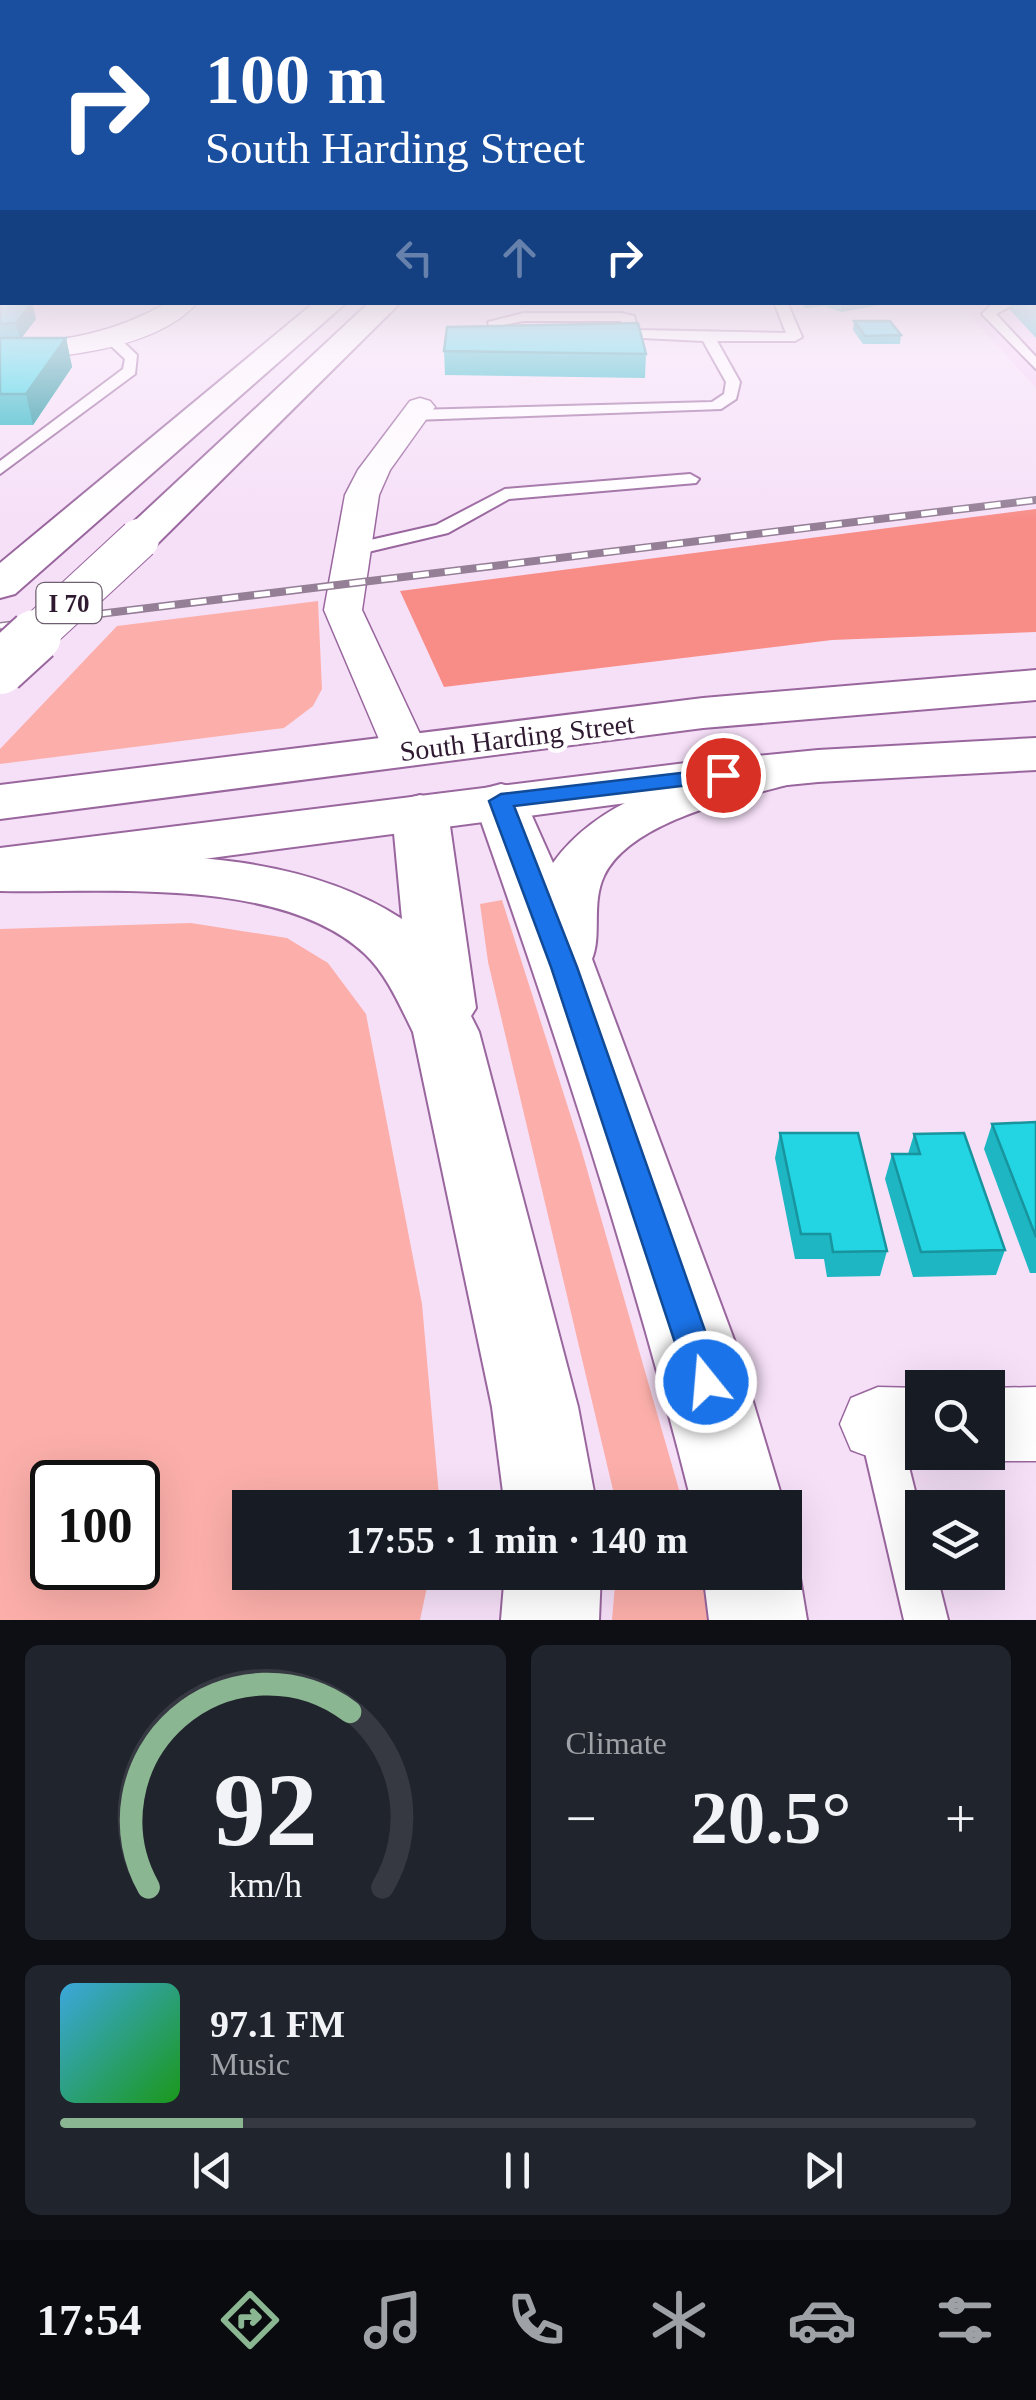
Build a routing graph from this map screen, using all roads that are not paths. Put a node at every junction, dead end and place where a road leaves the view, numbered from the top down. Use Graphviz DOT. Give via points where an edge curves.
graph roads {
  1 [pos="130,369"];
  2 [pos="254,369"];
  3 [pos="317,369"];
  4 [pos="726,369"];
  5 [pos="417,411"];
  6 [pos="0,469"];
  7 [pos="690,479"];
  8 [pos="351,550"];
  9 [pos="16,571"];
  10 [pos="0,668"];
  11 [pos="1036,685"];
  12 [pos="406,751"];
  13 [pos="1036,754"];
  14 [pos="782,770"];
  15 [pos="501,801"];
  16 [pos="0,802"];
  17 [pos="420,812"];
  18 [pos="0,869"];
  19 [pos="564,967"];
  20 [pos="446,1032"];
  21 [pos="900,1424"];
  22 [pos="1005,1424"];
  23 [pos="1036,1424"];
  24 [pos="548,1490"];
  25 [pos="735,1490"];
  26 [pos="551,1590"];
  27 [pos="754,1590"];
  28 [pos="550,1620"];
  29 [pos="758,1620"];
  30 [pos="926,1620"];
  1 -- 6 [label="lane"];
  2 -- 9 [label="main road, I 70"];
  3 -- 10 [label="main road, I 70, bridge"];
  4 -- 5 [label="lane" via="731,396 716,406"];
  5 -- 8 [label="street" via="368,482"];
  7 -- 8 [label="lane" via="505,494 442,530"];
  8 -- 12 [label="street" via="344,616"];
  11 -- 12 [label="main road, South Harding Street" via="704,714"];
  12 -- 15 [label="main road"];
  12 -- 16 [label="main road, South Harding Street"];
  12 -- 17 [label="main road"];
  13 -- 14 [label="main road"];
  14 -- 15 [label="main road"];
  14 -- 19 [label="main road" via="658,807 600,843 565,905"];
  15 -- 17 [label="main road"];
  15 -- 19 [label="main road"];
  17 -- 18 [label="main road"];
  17 -- 20 [label="main road"];
  18 -- 20 [label="main road" via="230,881 315,898 383,934 418,979"];
  19 -- 25 [label="main road" via="694,1345"];
  20 -- 24 [label="main road" via="535,1408"];
  21 -- 30 [label="lane"];
  22 -- 23 [label="street"];
  26 -- 28 [label="main road"];
  27 -- 29 [label="main road"];
}
